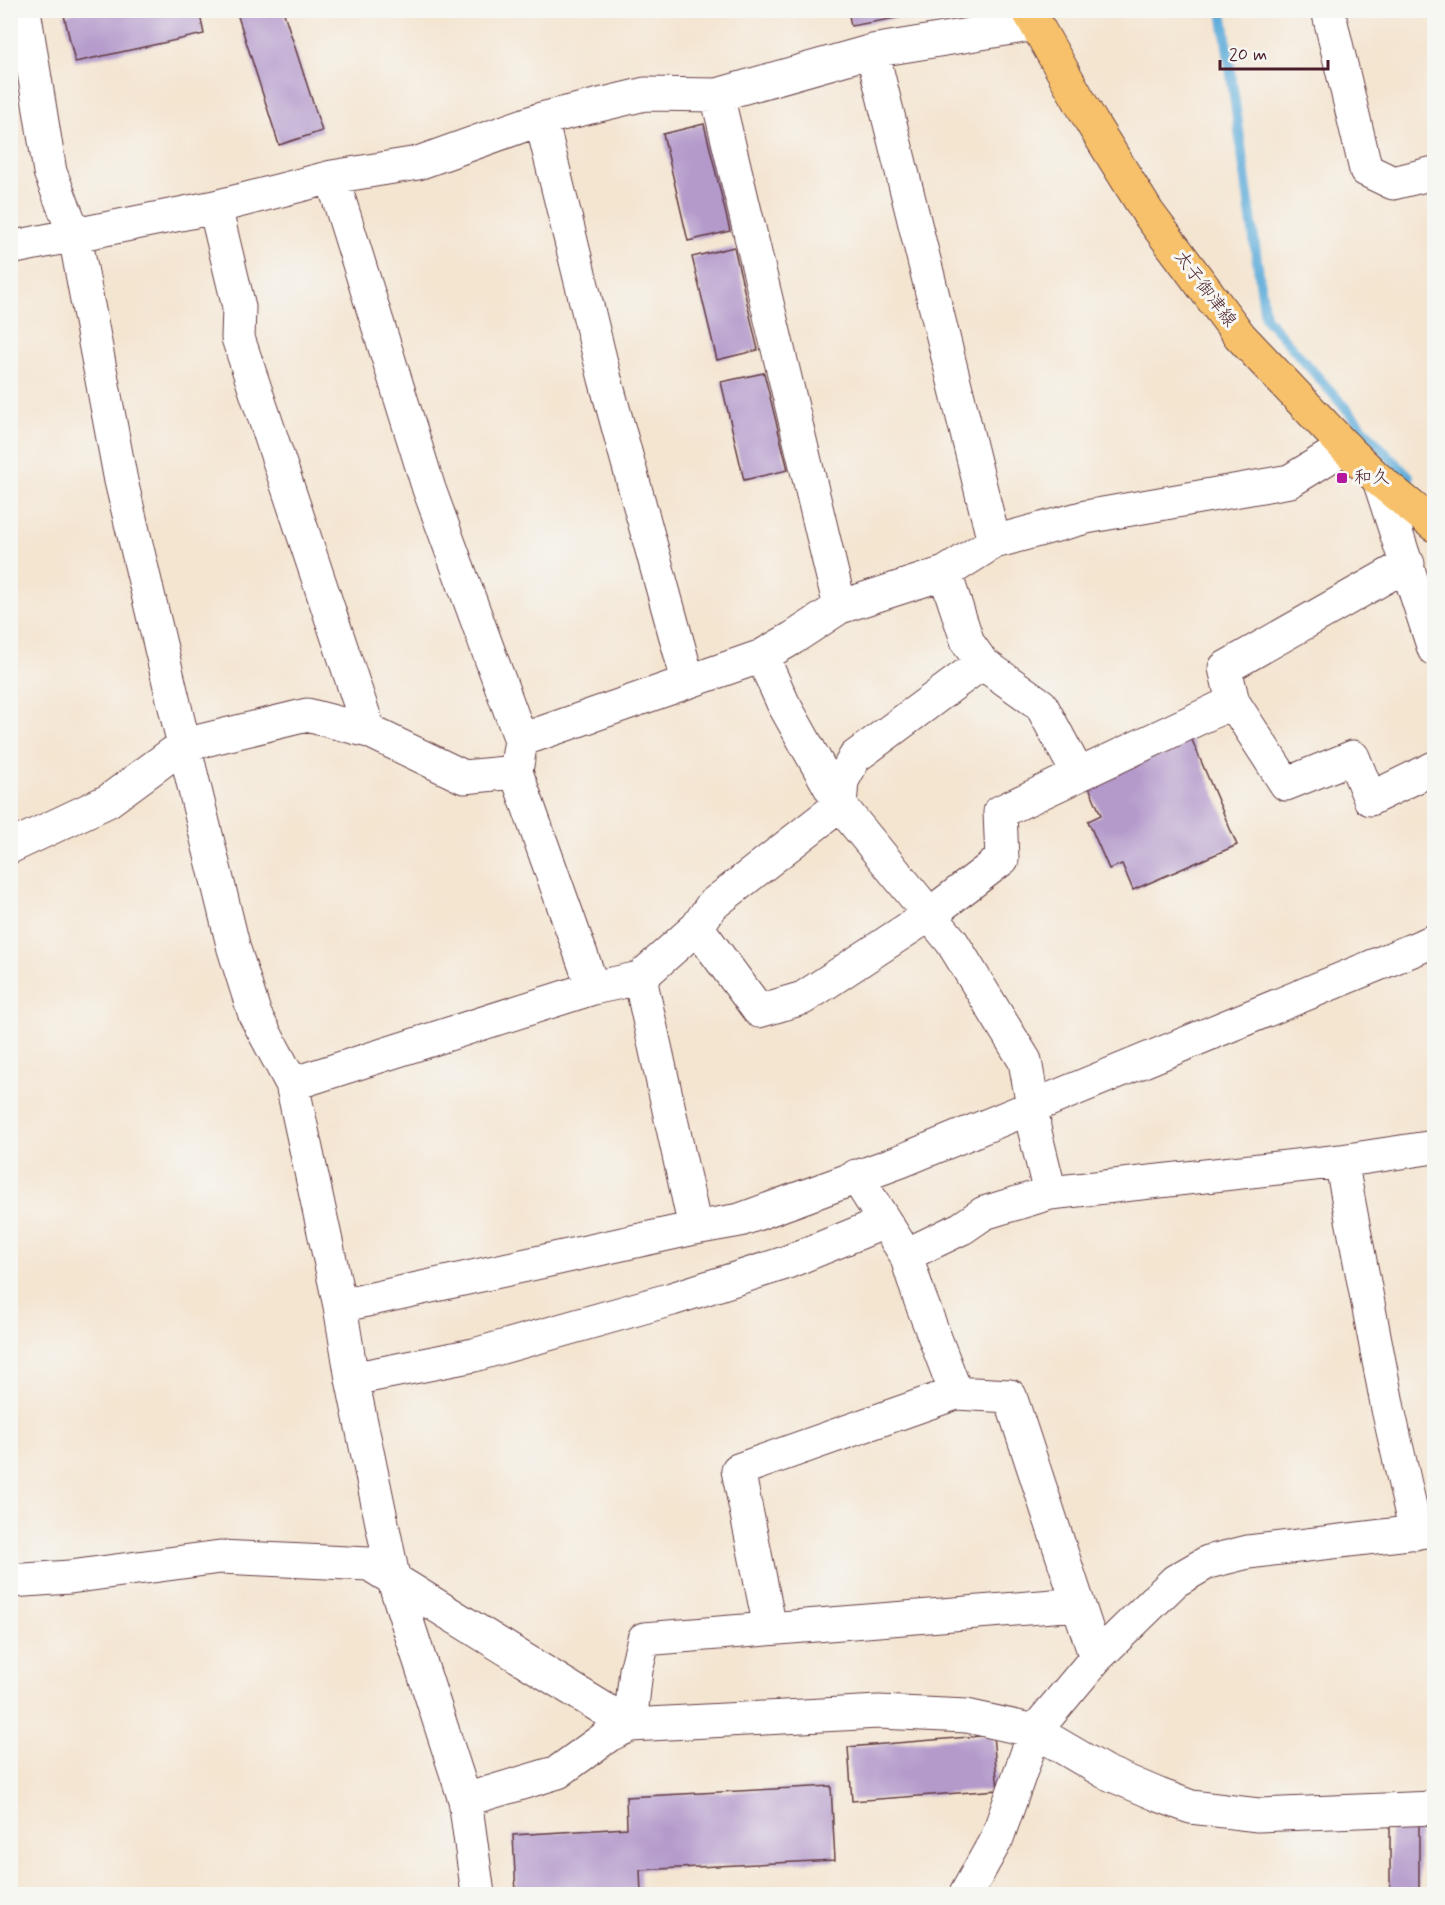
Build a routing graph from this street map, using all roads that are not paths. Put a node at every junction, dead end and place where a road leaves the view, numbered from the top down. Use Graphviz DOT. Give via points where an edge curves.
graph roads {
  1 [pos="24,10"];
  2 [pos="1328,10"];
  3 [pos="1032,17"];
  4 [pos="872,51"];
  5 [pos="717,95"];
  6 [pos="541,119"];
  7 [pos="1434,173"];
  8 [pos="332,177"];
  9 [pos="215,207"];
  10 [pos="75,236"];
  11 [pos="10,248"];
  12 [pos="1345,447"];
  13 [pos="1379,480"];
  14 [pos="1434,525"];
  15 [pos="994,542"];
  16 [pos="1408,564"];
  17 [pos="945,573"];
  18 [pos="840,607"];
  19 [pos="1434,649"];
  20 [pos="762,656"];
  21 [pos="982,663"];
  22 [pos="688,681"];
  23 [pos="1233,702"];
  24 [pos="369,731"];
  25 [pos="521,740"];
  26 [pos="184,745"];
  27 [pos="1434,768"];
  28 [pos="516,772"];
  29 [pos="1078,774"];
  30 [pos="840,805"];
  31 [pos="10,847"];
  32 [pos="929,915"];
  33 [pos="697,927"];
  34 [pos="1434,941"];
  35 [pos="640,978"];
  36 [pos="593,988"];
  37 [pos="292,1084"];
  38 [pos="1033,1106"];
  39 [pos="1434,1147"];
  40 [pos="1341,1161"];
  41 [pos="856,1176"];
  42 [pos="1050,1193"];
  43 [pos="885,1222"];
  44 [pos="694,1228"];
  45 [pos="906,1255"];
  46 [pos="340,1306"];
  47 [pos="352,1379"];
  48 [pos="956,1393"];
  49 [pos="1425,1531"];
  50 [pos="10,1581"];
  51 [pos="394,1581"];
  52 [pos="1078,1604"];
  53 [pos="770,1628"];
  54 [pos="1096,1658"];
  55 [pos="630,1725"];
  56 [pos="1035,1731"];
  57 [pos="465,1800"];
  58 [pos="1434,1808"];
  59 [pos="478,1894"];
  60 [pos="966,1894"];
  1 -- 10 [label="street" via="50,172"];
  2 -- 7 [label="street" via="1366,170 1392,183"];
  3 -- 4 [label="street"];
  3 -- 12 [label="main road, 太子御津線" via="1148,213 1240,336"];
  4 -- 5 [label="street"];
  4 -- 15 [label="street"];
  5 -- 6 [label="street" via="645,94"];
  5 -- 18 [label="street"];
  6 -- 8 [label="street" via="418,163"];
  6 -- 22 [label="street" via="605,378"];
  8 -- 9 [label="street"];
  8 -- 25 [label="street" via="429,489"];
  9 -- 10 [label="street"];
  9 -- 24 [label="street" via="239,307 238,338"];
  10 -- 11 [label="street"];
  10 -- 26 [label="street" via="121,481"];
  12 -- 13 [label="main road, 太子御津線"];
  12 -- 15 [label="street" via="1290,481 1086,517"];
  13 -- 14 [label="main road, 太子御津線"];
  13 -- 16 [label="street"];
  15 -- 17 [label="street"];
  16 -- 19 [label="street"];
  16 -- 23 [label="street" via="1226,668"];
  17 -- 18 [label="street"];
  17 -- 21 [label="street" via="969,643"];
  18 -- 20 [label="street"];
  20 -- 22 [label="street"];
  20 -- 30 [label="street" via="783,703"];
  21 -- 29 [label="street" via="1041,705"];
  21 -- 30 [label="street" via="855,757 842,781"];
  22 -- 25 [label="street"];
  23 -- 27 [label="street" via="1286,784 1353,757 1370,799"];
  23 -- 29 [label="street"];
  24 -- 26 [label="street" via="307,715"];
  24 -- 28 [label="street" via="464,777"];
  25 -- 28 [label="street"];
  26 -- 31 [label="street" via="108,801"];
  26 -- 37 [label="street" via="234,949 255,1015"];
  28 -- 36 [label="street"];
  29 -- 32 [label="street" via="1000,812 1002,859"];
  30 -- 32 [label="street"];
  30 -- 33 [label="street" via="712,905"];
  32 -- 33 [label="street" via="803,998 759,1011"];
  32 -- 38 [label="street" via="952,942 1025,1060"];
  33 -- 35 [label="street"];
  34 -- 38 [label="street"];
  35 -- 36 [label="street"];
  35 -- 44 [label="street"];
  36 -- 37 [label="street"];
  37 -- 46 [label="street"];
  38 -- 41 [label="street"];
  38 -- 42 [label="street" via="1034,1128"];
  39 -- 40 [label="street"];
  40 -- 42 [label="street"];
  40 -- 49 [label="street" via="1388,1409"];
  41 -- 43 [label="street"];
  41 -- 44 [label="street" via="740,1220"];
  42 -- 45 [label="street" via="984,1213"];
  43 -- 45 [label="street"];
  43 -- 47 [label="street" via="785,1263 672,1299 474,1355"];
  44 -- 46 [label="street"];
  45 -- 48 [label="street"];
  46 -- 47 [label="street"];
  47 -- 51 [label="street"];
  48 -- 52 [label="street" via="1010,1396"];
  48 -- 53 [label="street" via="738,1470"];
  49 -- 54 [label="street" via="1248,1552 1208,1562 1175,1581"];
  50 -- 51 [label="street" via="220,1557 369,1564"];
  51 -- 55 [label="street"];
  51 -- 57 [label="street"];
  52 -- 53 [label="street"];
  52 -- 54 [label="street"];
  53 -- 55 [label="street" via="644,1639"];
  54 -- 56 [label="street"];
  55 -- 56 [label="street" via="879,1712 967,1716"];
  55 -- 57 [label="street" via="609,1735 558,1773"];
  56 -- 58 [label="street" via="1105,1772 1191,1807 1258,1815"];
  56 -- 60 [label="street" via="997,1838"];
  57 -- 59 [label="street"];
}
